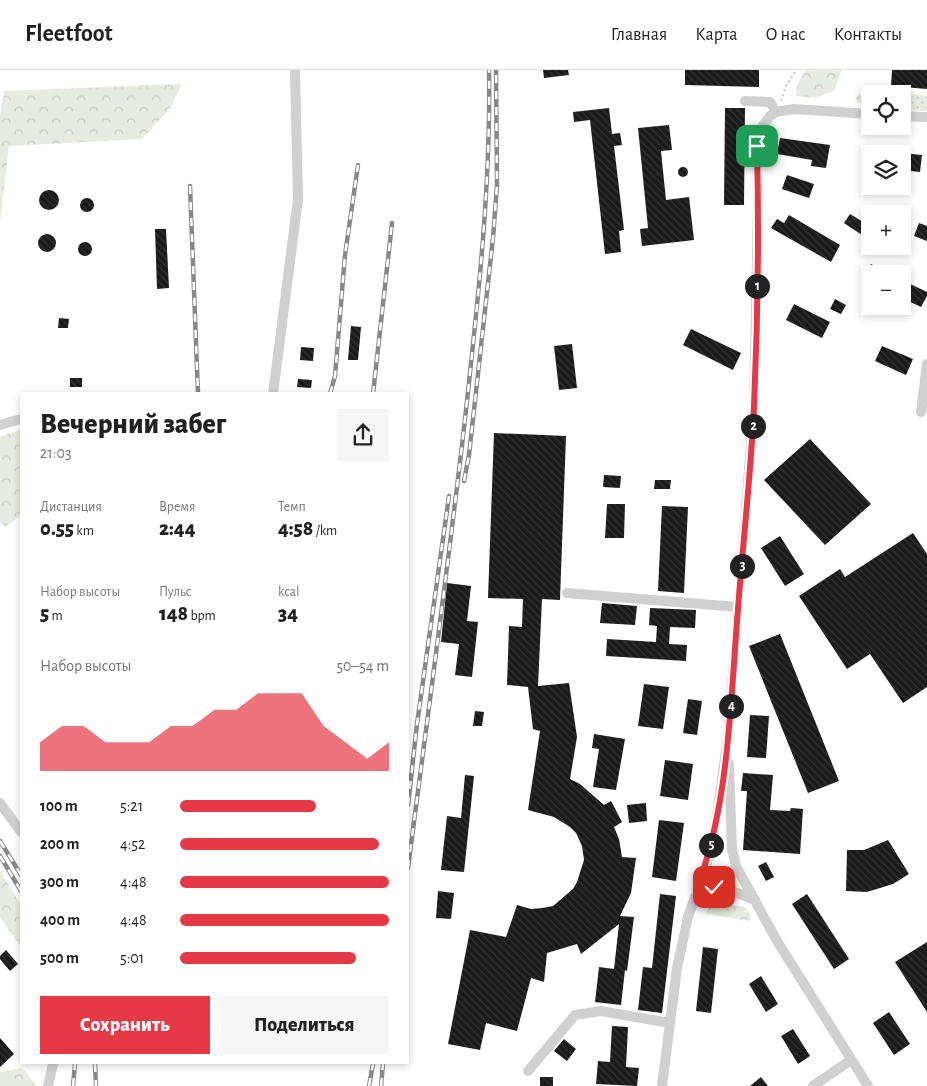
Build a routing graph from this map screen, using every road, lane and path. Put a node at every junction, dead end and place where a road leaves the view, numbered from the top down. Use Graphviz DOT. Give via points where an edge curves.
graph roads {
  1 [pos="295,70"];
  2 [pos="796,70"];
  3 [pos="745,102"];
  4 [pos="779,111"];
  5 [pos="861,113"];
  6 [pos="911,116"];
  7 [pos="927,117"];
  8 [pos="927,364"];
  9 [pos="273,392"];
  10 [pos="920,412"];
  11 [pos="20,419"];
  12 [pos="0,426"];
  13 [pos="567,593"];
  14 [pos="738,607"];
  15 [pos="728,736"];
  16 [pos="0,803"];
  17 [pos="20,831"];
  18 [pos="696,891"];
  19 [pos="755,900"];
  20 [pos="670,1022"];
  21 [pos="851,1060"];
  22 [pos="53,1064"];
  23 [pos="528,1071"];
  24 [pos="48,1086"];
  25 [pos="662,1086"];
  26 [pos="812,1086"];
  27 [pos="868,1086"];
  1 -- 9 [label="street" via="298,199"];
  2 -- 4 [label="path" via="786,86"];
  3 -- 4 [label="street" via="770,102"];
  4 -- 5 [label="street"];
  4 -- 14 [label="street" via="760,128 757,146 754,406"];
  6 -- 7 [label="street"];
  8 -- 10 [label="street"];
  11 -- 12 [label="street"];
  13 -- 14 [label="street"];
  14 -- 15 [label="street"];
  15 -- 18 [label="street" via="717,815 707,863"];
  15 -- 19 [label="street" via="732,849 736,866"];
  16 -- 17 [label="street"];
  18 -- 19 [label="street" via="714,887"];
  18 -- 20 [label="street" via="677,968"];
  19 -- 21 [label="street"];
  20 -- 23 [label="street" via="601,1011 575,1015"];
  20 -- 25 [label="street"];
  21 -- 26 [label="street"];
  21 -- 27 [label="street"];
  22 -- 24 [label="street"];
}
